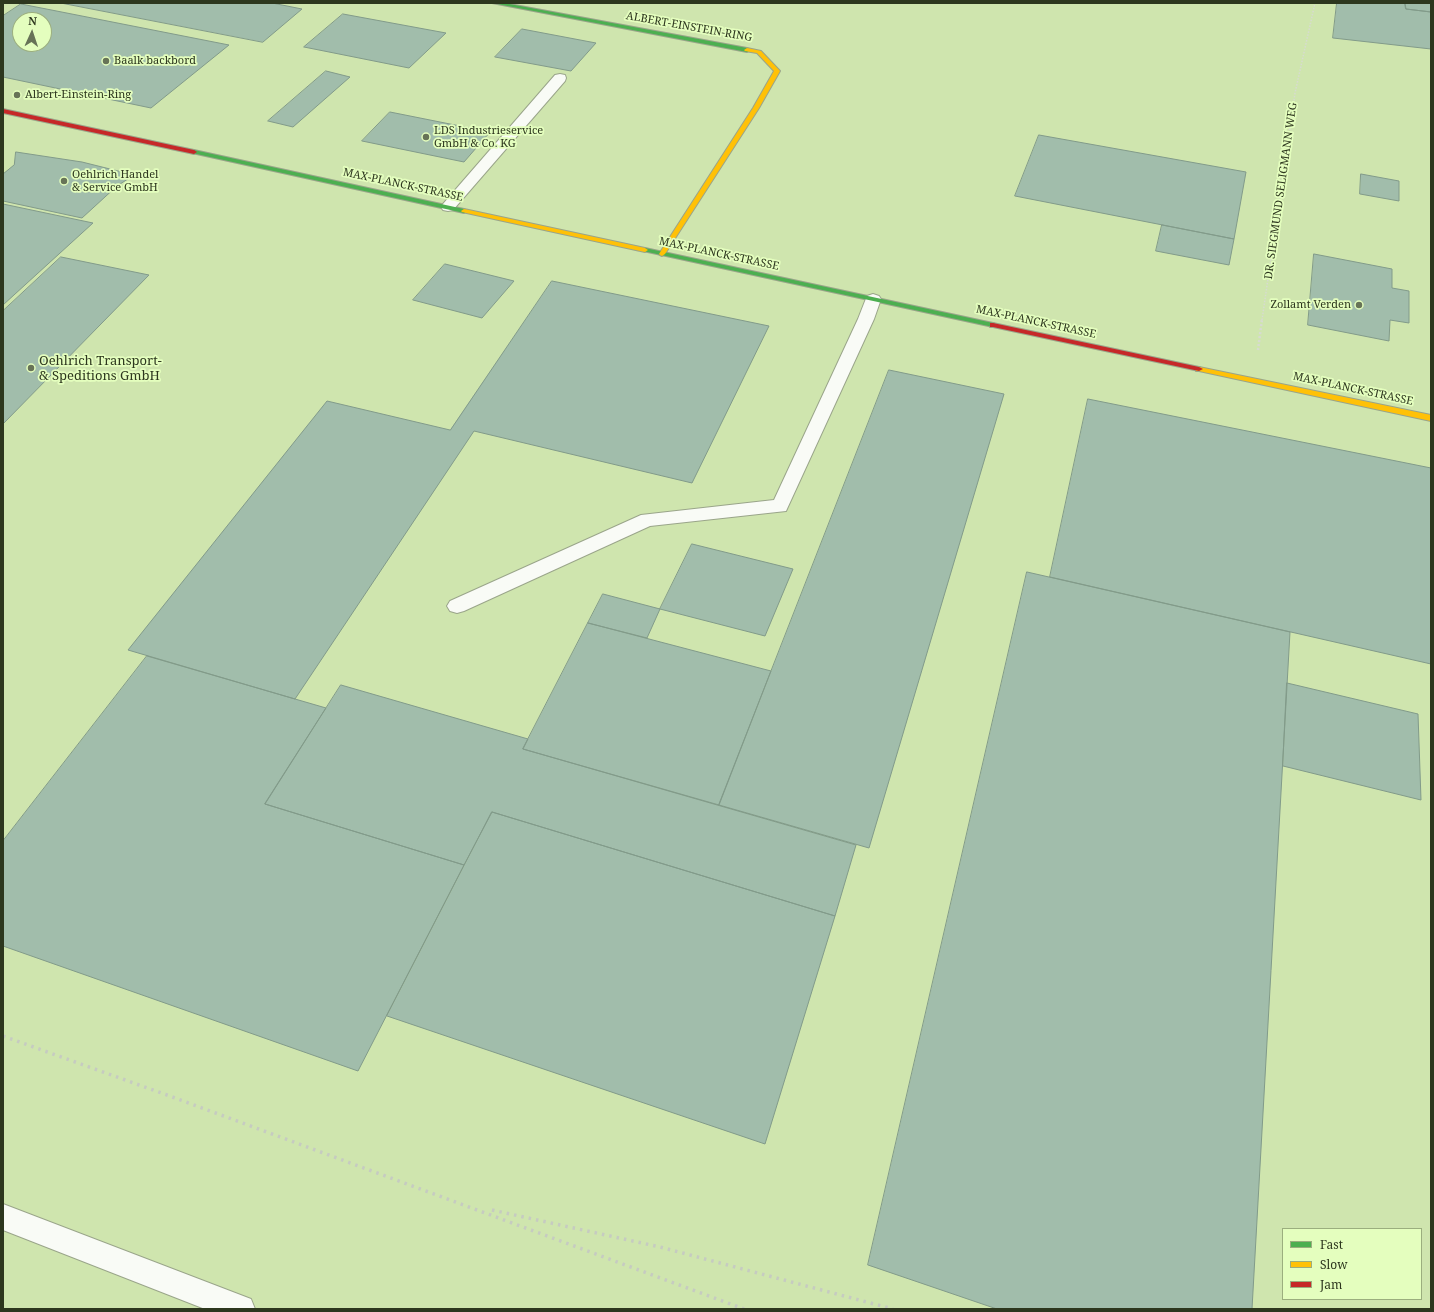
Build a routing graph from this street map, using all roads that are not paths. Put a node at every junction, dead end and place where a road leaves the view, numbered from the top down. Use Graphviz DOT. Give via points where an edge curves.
graph roads {
  1 [pos="495,3"];
  2 [pos="560,78"];
  3 [pos="3,111"];
  4 [pos="448,207"];
  5 [pos="662,254"];
  6 [pos="873,299"];
  7 [pos="1431,418"];
  8 [pos="457,606"];
  9 [pos="3,1217"];
  10 [pos="241,1309"];
  1 -- 5 [label="street, ALBERT-EINSTEIN-RING" via="759,52 777,71"];
  2 -- 4 [label="lane"];
  3 -- 4 [label="street, MAX-PLANCK-STRASSE"];
  4 -- 5 [label="street, MAX-PLANCK-STRASSE"];
  5 -- 6 [label="street, MAX-PLANCK-STRASSE"];
  6 -- 7 [label="street, MAX-PLANCK-STRASSE"];
  6 -- 8 [label="lane" via="780,506 647,520"];
  9 -- 10 [label="lane"];
}
